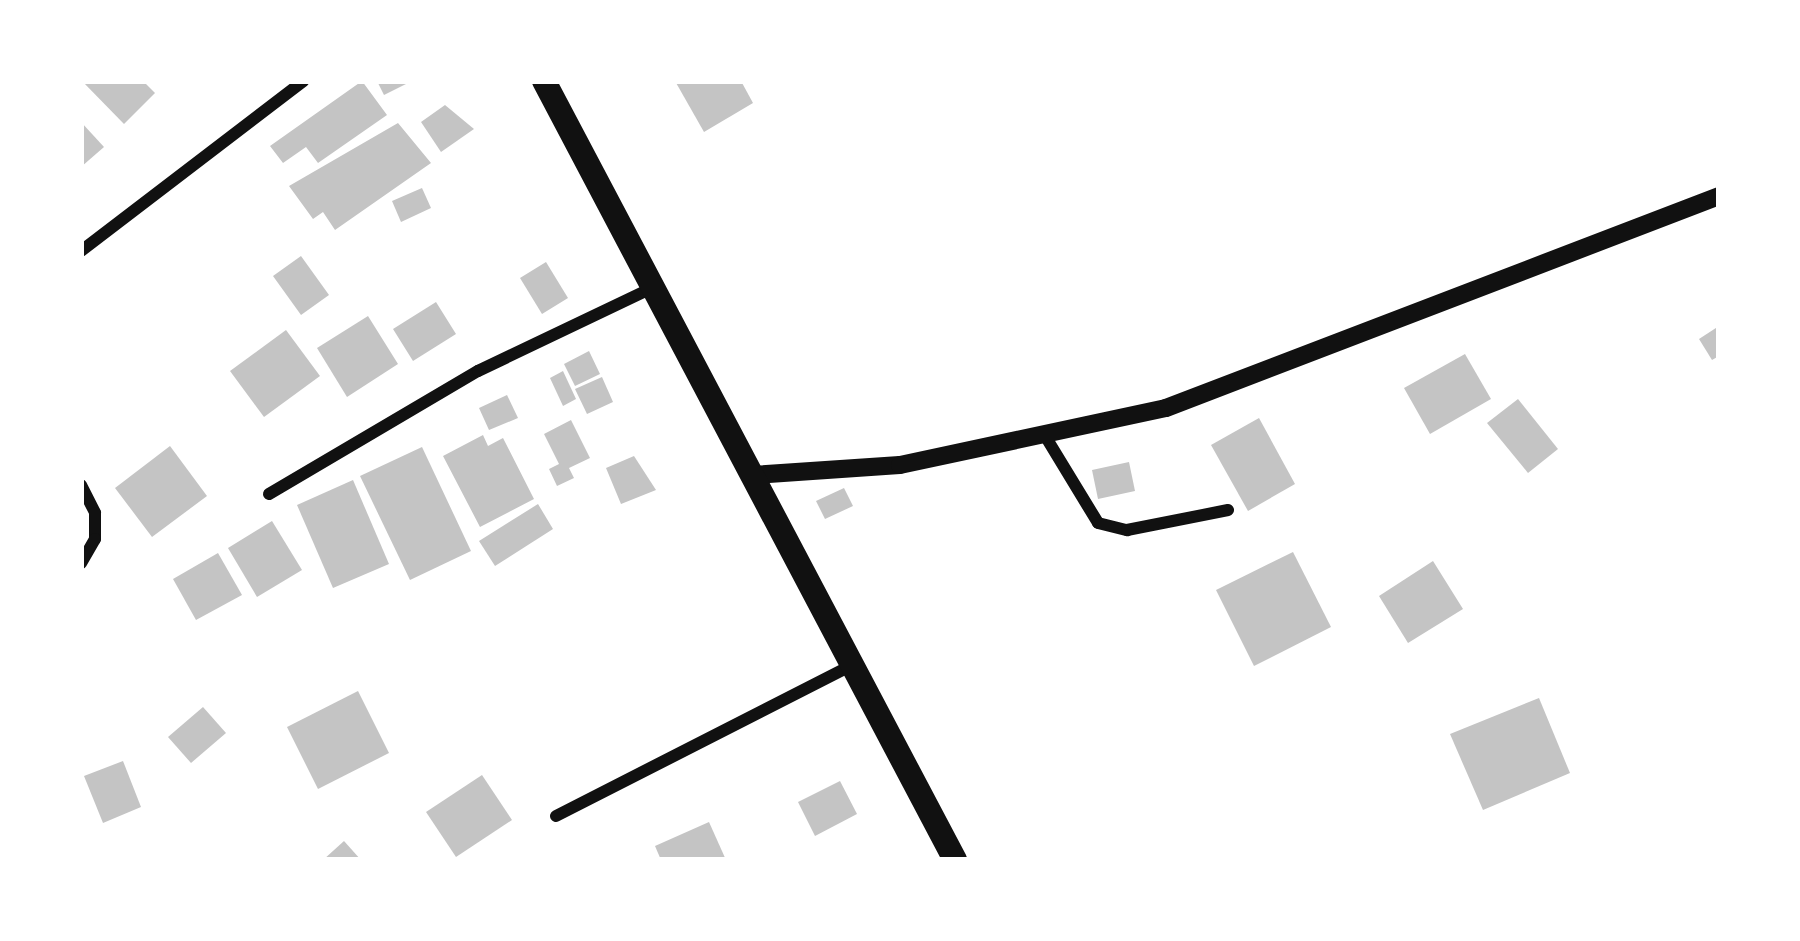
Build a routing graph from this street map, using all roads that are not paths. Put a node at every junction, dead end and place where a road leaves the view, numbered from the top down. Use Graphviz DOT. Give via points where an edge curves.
graph roads {
  1 [pos="303,81"];
  2 [pos="544,81"];
  3 [pos="1719,196"];
  4 [pos="81,250"];
  5 [pos="657,285"];
  6 [pos="1047,439"];
  7 [pos="753,475"];
  8 [pos="81,485"];
  9 [pos="269,494"];
  10 [pos="1228,511"];
  11 [pos="81,563"];
  12 [pos="855,664"];
  13 [pos="556,816"];
  14 [pos="956,860"];
  1 -- 4 [label="street"];
  2 -- 5 [label="highway"];
  3 -- 6 [label="street" via="1294,362"];
  5 -- 7 [label="highway"];
  5 -- 9 [label="street" via="478,371"];
  6 -- 7 [label="street" via="900,465"];
  6 -- 10 [label="street" via="1097,523 1126,530"];
  7 -- 12 [label="highway"];
  8 -- 11 [label="street" via="95,513 95,539"];
  12 -- 13 [label="street"];
  12 -- 14 [label="highway"];
}
